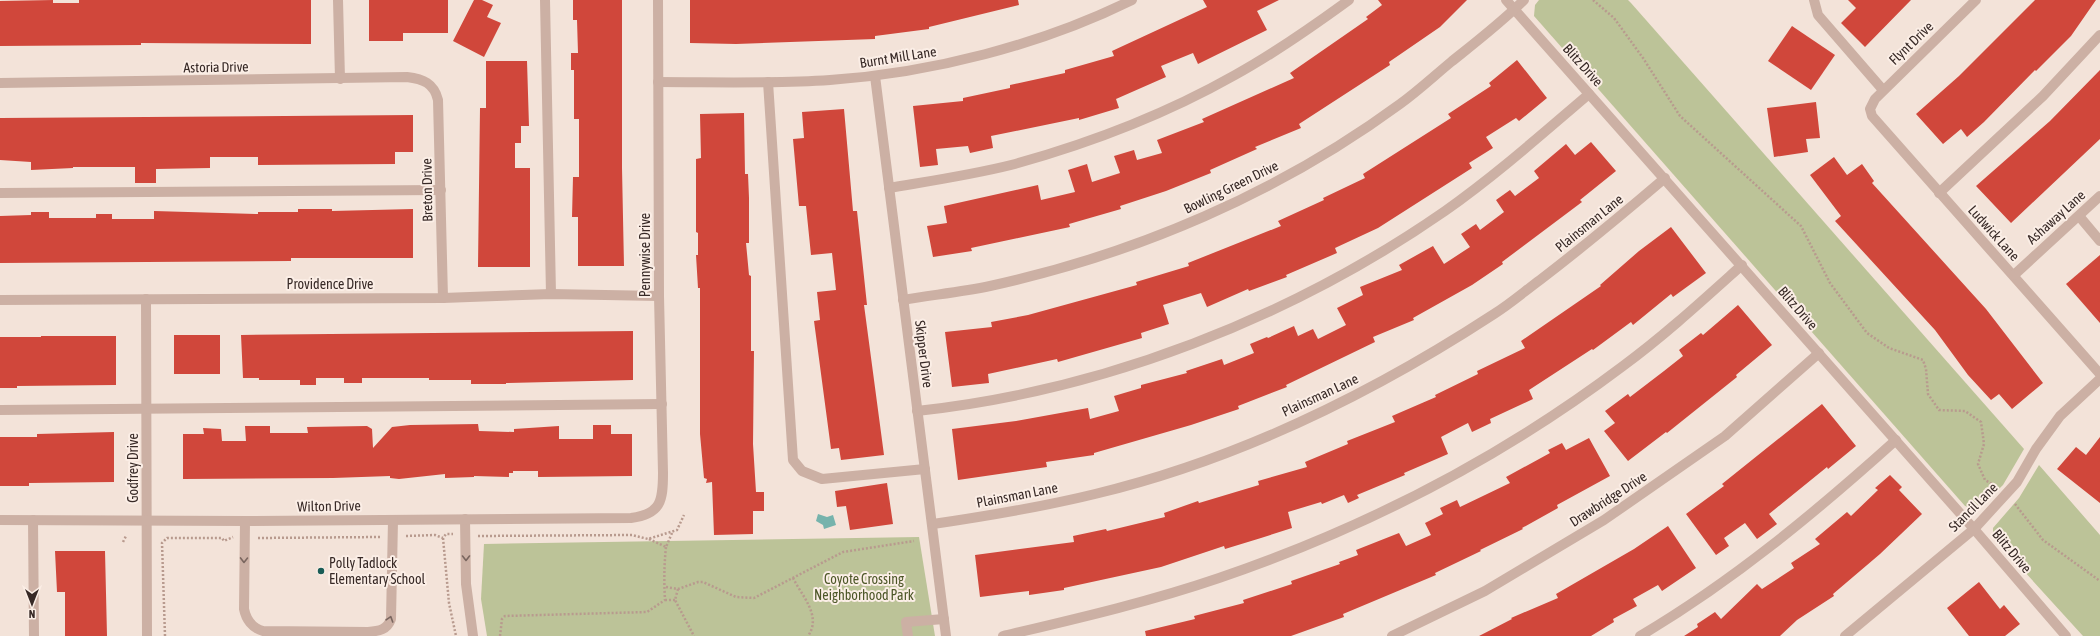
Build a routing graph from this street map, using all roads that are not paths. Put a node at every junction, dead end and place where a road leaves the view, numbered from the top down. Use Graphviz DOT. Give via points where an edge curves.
graph roads {
  1 [pos="338,0"];
  2 [pos="545,0"];
  3 [pos="658,0"];
  4 [pos="1132,0"];
  5 [pos="1349,0"];
  6 [pos="1506,0"];
  7 [pos="1524,0"];
  8 [pos="1814,0"];
  9 [pos="1976,0"];
  10 [pos="1515,9"];
  11 [pos="2100,35"];
  12 [pos="875,76"];
  13 [pos="340,79"];
  14 [pos="658,82"];
  15 [pos="768,82"];
  16 [pos="0,83"];
  17 [pos="431,85"];
  18 [pos="1883,90"];
  19 [pos="1589,94"];
  20 [pos="1870,109"];
  21 [pos="1665,178"];
  22 [pos="889,188"];
  23 [pos="441,190"];
  24 [pos="1939,192"];
  25 [pos="0,193"];
  26 [pos="2100,196"];
  27 [pos="2079,216"];
  28 [pos="2100,241"];
  29 [pos="1742,266"];
  30 [pos="2014,275"];
  31 [pos="551,294"];
  32 [pos="659,296"];
  33 [pos="443,298"];
  34 [pos="146,299"];
  35 [pos="0,300"];
  36 [pos="903,300"];
  37 [pos="1819,353"];
  38 [pos="2100,374"];
  39 [pos="2100,379"];
  40 [pos="662,404"];
  41 [pos="0,410"];
  42 [pos="147,410"];
  43 [pos="917,411"];
  44 [pos="1896,440"];
  45 [pos="925,469"];
  46 [pos="656,508"];
  47 [pos="465,519"];
  48 [pos="0,520"];
  49 [pos="33,520"];
  50 [pos="393,520"];
  51 [pos="148,521"];
  52 [pos="245,521"];
  53 [pos="933,524"];
  54 [pos="1974,529"];
  55 [pos="944,619"];
  56 [pos="34,636"];
  57 [pos="147,636"];
  58 [pos="473,636"];
  59 [pos="908,636"];
  60 [pos="946,636"];
  61 [pos="1004,636"];
  62 [pos="1392,636"];
  63 [pos="1640,636"];
  64 [pos="1845,636"];
  65 [pos="2066,636"];
  1 -- 13 [label="street"];
  2 -- 31 [label="street"];
  3 -- 14 [label="street, Pennywise Drive"];
  4 -- 12 [label="street, Burnt Mill Lane" via="1027,42 917,70"];
  5 -- 22 [label="street" via="1235,75 1166,109 1066,148 1011,164"];
  6 -- 10 [label="street, Blitz Drive"];
  7 -- 10 [label="street, Bowling Green Drive"];
  8 -- 18 [label="street" via="1818,15"];
  9 -- 18 [label="street, Flynt Drive"];
  10 -- 19 [label="street, Blitz Drive"];
  10 -- 36 [label="street, Bowling Green Drive" via="1372,124 1288,175 1225,207 1097,257 990,286"];
  11 -- 24 [label="street" via="2043,96"];
  12 -- 15 [label="street, Burnt Mill Lane"];
  12 -- 22 [label="street, Skipper Drive"];
  13 -- 16 [label="street, Astoria Drive"];
  13 -- 17 [label="street, Astoria Drive" via="407,77 418,78"];
  14 -- 15 [label="street, Burnt Mill Lane"];
  14 -- 32 [label="street, Pennywise Drive"];
  15 -- 45 [label="street" via="793,460 802,471 822,479"];
  17 -- 23 [label="street, Breton Drive" via="438,100"];
  18 -- 20 [label="street, Flynt Drive"];
  19 -- 21 [label="street, Blitz Drive"];
  19 -- 43 [label="street" via="1513,159 1444,211 1332,280 1250,320 1142,362 1072,383 992,400"];
  20 -- 24 [label="street, Ludwick Lane" via="1876,123"];
  21 -- 29 [label="street, Blitz Drive"];
  21 -- 53 [label="street, Plainsman Lane" via="1593,240 1496,313 1410,366 1333,406 1179,469 1119,487 1023,510"];
  22 -- 36 [label="street, Skipper Drive"];
  23 -- 25 [label="street"];
  23 -- 33 [label="street, Breton Drive"];
  24 -- 30 [label="street, Ludwick Lane"];
  26 -- 27 [label="street, Ashaway Lane"];
  27 -- 28 [label="street"];
  27 -- 30 [label="street, Ashaway Lane"];
  29 -- 37 [label="street, Blitz Drive"];
  29 -- 61 [label="street" via="1624,366 1494,452 1446,480 1376,515 1281,556 1206,583"];
  30 -- 38 [label="street, Ludwick Lane"];
  31 -- 32 [label="street, Providence Drive"];
  31 -- 33 [label="street, Providence Drive"];
  32 -- 40 [label="street, Pennywise Drive"];
  33 -- 34 [label="street, Providence Drive"];
  34 -- 35 [label="street, Providence Drive"];
  34 -- 42 [label="street, Godfrey Drive"];
  36 -- 43 [label="street, Skipper Drive"];
  37 -- 44 [label="street, Blitz Drive"];
  37 -- 62 [label="street, Drawbridge Drive" via="1725,436 1604,520 1485,591"];
  39 -- 54 [label="street, Stancil Lane" via="2060,416 2036,449 2017,482"];
  40 -- 42 [label="street"];
  40 -- 46 [label="street, Pennywise Drive" via="663,489 660,504"];
  41 -- 42 [label="street"];
  42 -- 51 [label="street, Godfrey Drive"];
  43 -- 45 [label="street, Skipper Drive"];
  44 -- 54 [label="street, Blitz Drive"];
  44 -- 63 [label="street" via="1826,503 1766,550 1687,607"];
  45 -- 53 [label="street, Skipper Drive"];
  46 -- 47 [label="street, Wilton Drive" via="647,514 630,518"];
  47 -- 50 [label="street, Wilton Drive"];
  47 -- 58 [label="street, one-way" via="466,584"];
  48 -- 49 [label="street, Wilton Drive"];
  49 -- 51 [label="street, Wilton Drive"];
  49 -- 56 [label="street"];
  50 -- 52 [label="street, Wilton Drive"];
  52 -- 50 [label="street, one-way" via="244,609 248,621 255,628 263,631 368,632 382,630 391,619"];
  51 -- 52 [label="street, Wilton Drive"];
  51 -- 57 [label="street, Godfrey Drive"];
  53 -- 55 [label="street, Skipper Drive"];
  54 -- 64 [label="street, Stancil Lane"];
  54 -- 65 [label="street, Blitz Drive"];
  55 -- 59 [label="street" via="906,622"];
  55 -- 60 [label="street, Skipper Drive"];
}
